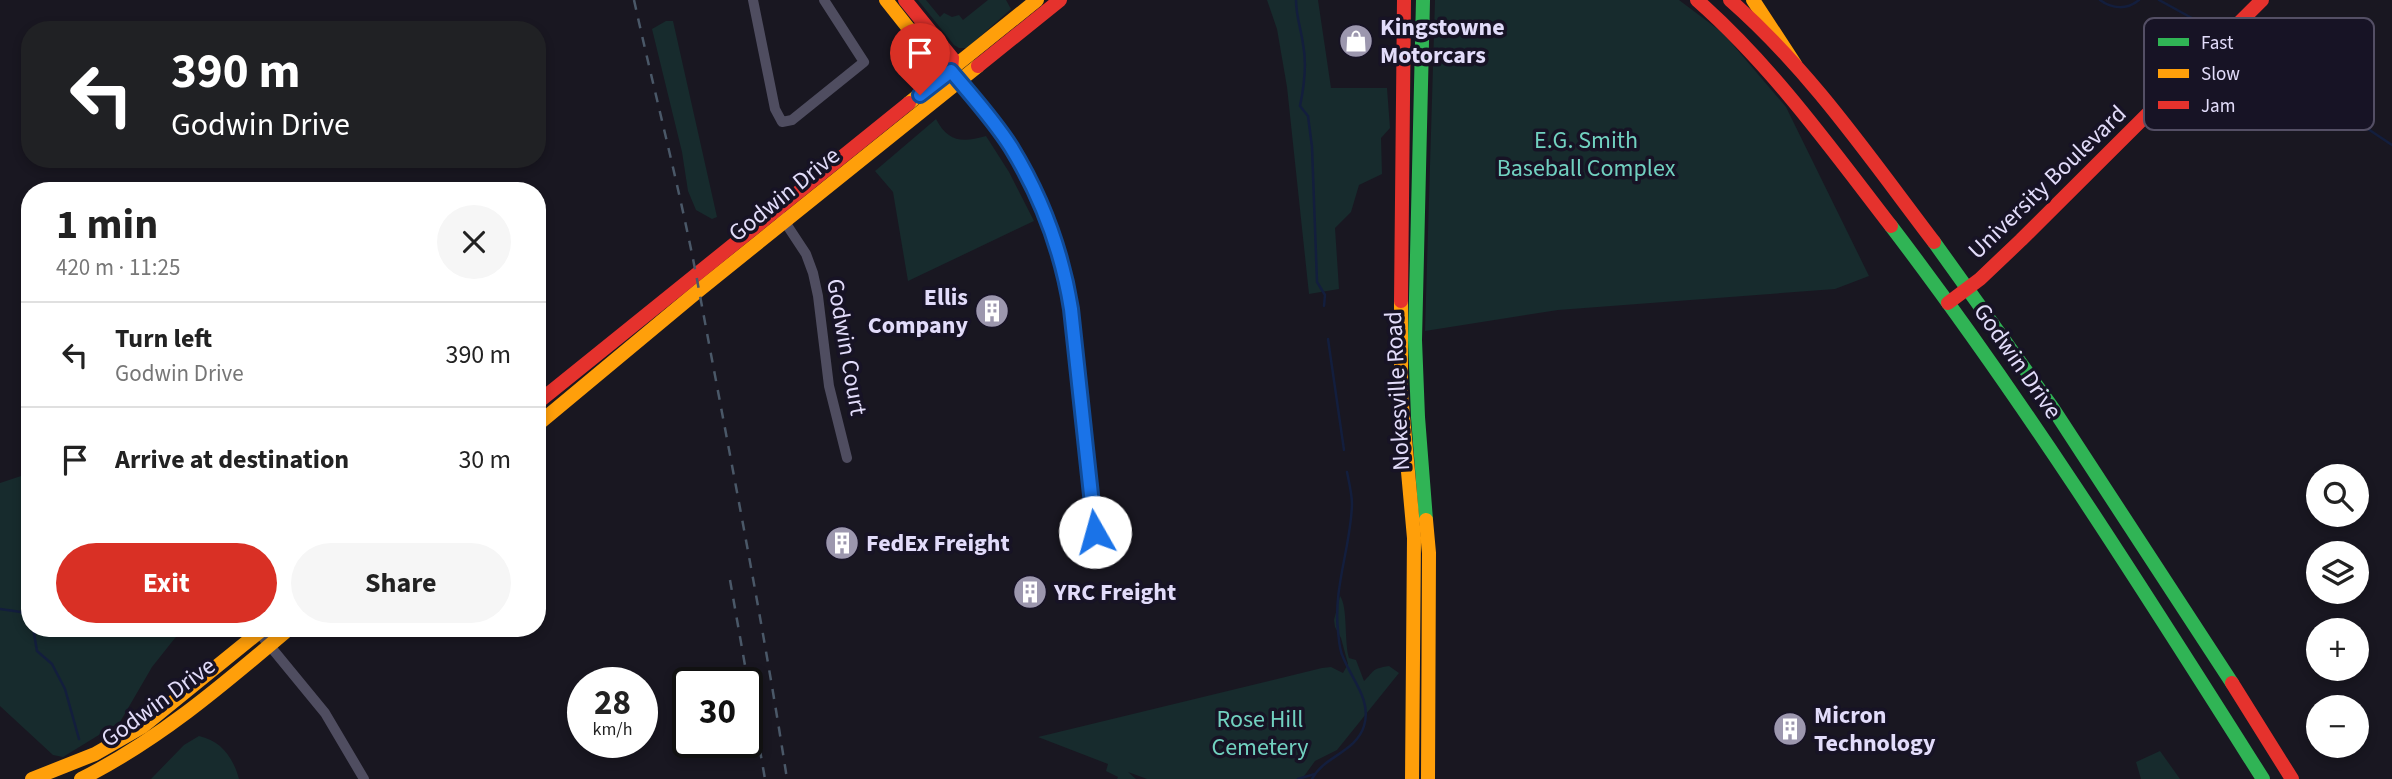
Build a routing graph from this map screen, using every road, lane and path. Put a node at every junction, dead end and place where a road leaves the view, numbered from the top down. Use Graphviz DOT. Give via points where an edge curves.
graph roads {
  1 [pos="753,0"];
  2 [pos="824,0"];
  3 [pos="886,0"];
  4 [pos="905,0"];
  5 [pos="1037,0"];
  6 [pos="1060,0"];
  7 [pos="1404,0"];
  8 [pos="1423,0"];
  9 [pos="1697,0"];
  10 [pos="1730,0"];
  11 [pos="1753,0"];
  12 [pos="2262,0"];
  13 [pos="2244,18"];
  14 [pos="1795,64"];
  15 [pos="955,76"];
  16 [pos="2144,118"];
  17 [pos="777,210"];
  18 [pos="786,222"];
  19 [pos="1968,287"];
  20 [pos="1948,303"];
  21 [pos="546,396"];
  22 [pos="546,418"];
  23 [pos="847,458"];
  24 [pos="1095,532"];
  25 [pos="251,637"];
  26 [pos="265,637"];
  27 [pos="279,637"];
  28 [pos="270,645"];
  29 [pos="32,779"];
  30 [pos="81,779"];
  31 [pos="364,779"];
  32 [pos="1412,779"];
  33 [pos="1428,779"];
  34 [pos="2263,779"];
  35 [pos="2292,779"];
  1 -- 2 [label="street" via="775,109 782,122 792,120 864,62"];
  3 -- 15 [label="main road" via="940,68"];
  4 -- 15 [label="main road" via="952,58"];
  5 -- 15 [label="main road, Godwin Drive"];
  6 -- 15 [label="main road, Godwin Drive"];
  7 -- 32 [label="main road, Nokesville Road" via="1400,345 1414,538"];
  8 -- 33 [label="main road, Nokesville Road" via="1415,340 1428,518"];
  9 -- 20 [label="main road, Godwin Drive" via="1766,67"];
  10 -- 14 [label="main road, Godwin Drive"];
  11 -- 14 [label="main road"];
  12 -- 13 [label="main road, University Boulevard"];
  14 -- 19 [label="main road, Godwin Drive"];
  15 -- 17 [label="main road, Godwin Drive"];
  15 -- 18 [label="main road, Godwin Drive"];
  15 -- 24 [label="street" via="1010,147 1057,249 1071,309"];
  16 -- 19 [label="main road, University Boulevard"];
  17 -- 18 [label="street, Godwin Court"];
  17 -- 21 [label="main road, Godwin Drive"];
  18 -- 22 [label="main road, Godwin Drive"];
  18 -- 23 [label="street, Godwin Court" via="813,273 829,386"];
  19 -- 20 [label="main road, University Boulevard"];
  19 -- 35 [label="main road, Godwin Drive" via="2102,479"];
  20 -- 34 [label="main road, Godwin Drive" via="2093,510"];
  25 -- 29 [label="main road, Godwin Drive" via="142,727 83,760"];
  26 -- 28 [label="street"];
  27 -- 28 [label="main road, Godwin Drive"];
  28 -- 30 [label="main road, Godwin Drive" via="156,738"];
  28 -- 31 [label="street" via="325,713"];
}
